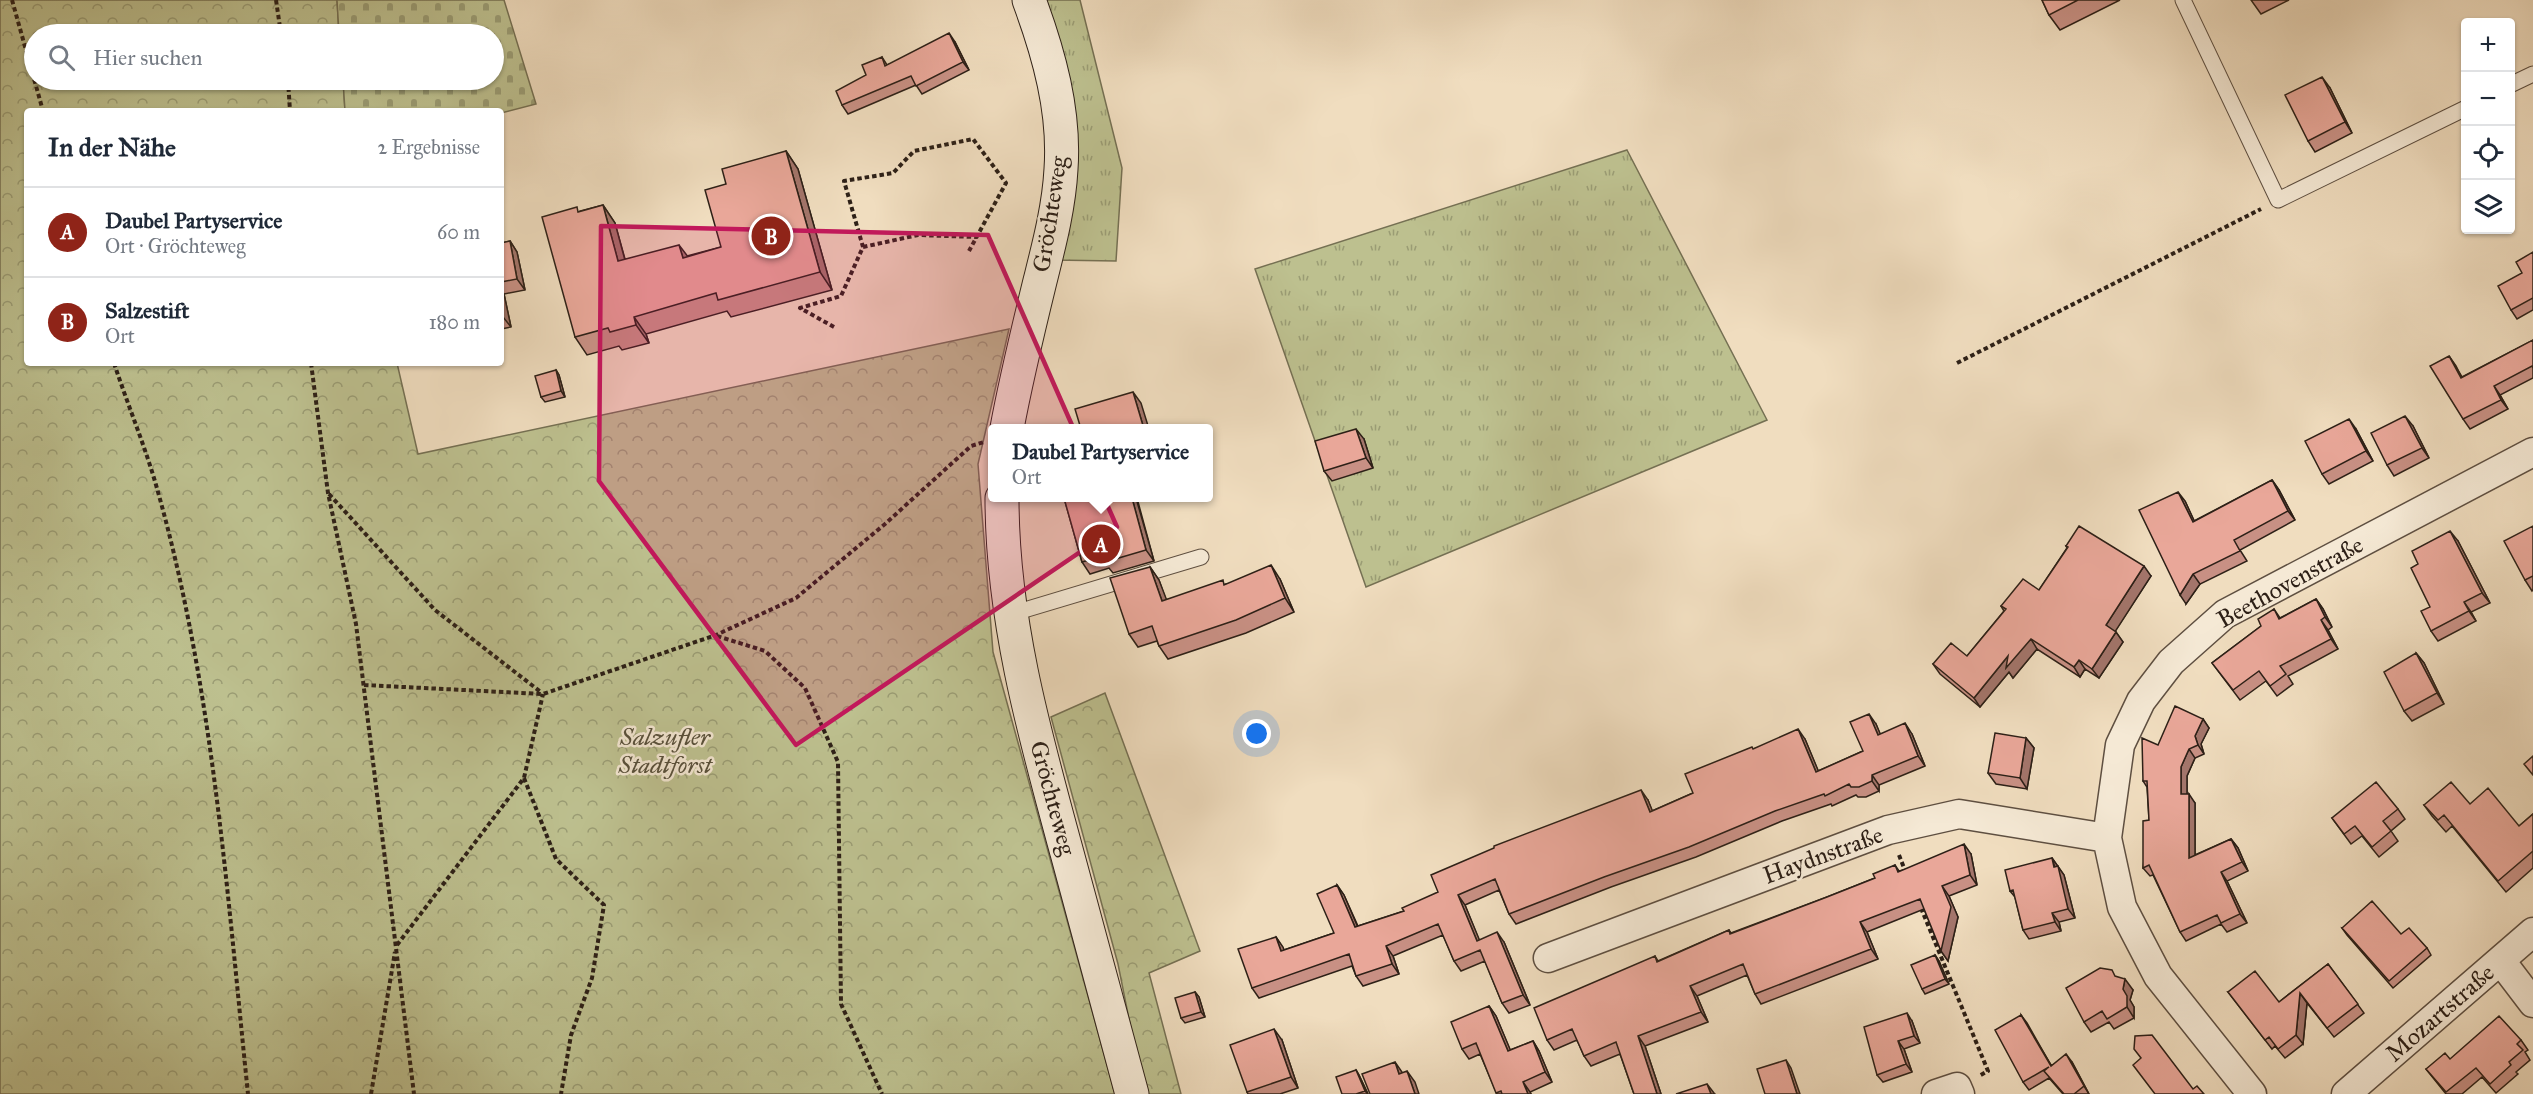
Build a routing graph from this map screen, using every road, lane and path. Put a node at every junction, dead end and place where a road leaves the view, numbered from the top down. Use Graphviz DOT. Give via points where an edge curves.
graph roads {
  1 [pos="12,0"];
  2 [pos="276,0"];
  3 [pos="1029,0"];
  4 [pos="2183,0"];
  5 [pos="280,24"];
  6 [pos="24,43"];
  7 [pos="2533,74"];
  8 [pos="2515,83"];
  9 [pos="37,90"];
  10 [pos="289,90"];
  11 [pos="42,108"];
  12 [pos="290,108"];
  13 [pos="2461,110"];
  14 [pos="2278,201"];
  15 [pos="977,237"];
  16 [pos="863,247"];
  17 [pos="969,251"];
  18 [pos="834,327"];
  19 [pos="1957,363"];
  20 [pos="115,366"];
  21 [pos="311,366"];
  22 [pos="1007,424"];
  23 [pos="988,441"];
  24 [pos="2533,452"];
  25 [pos="328,493"];
  26 [pos="1002,502"];
  27 [pos="1201,557"];
  28 [pos="1011,614"];
  29 [pos="716,635"];
  30 [pos="363,684"];
  31 [pos="543,694"];
  32 [pos="524,778"];
  33 [pos="1888,830"];
  34 [pos="2107,838"];
  35 [pos="1906,874"];
  36 [pos="1920,907"];
  37 [pos="2533,932"];
  38 [pos="396,946"];
  39 [pos="1548,958"];
  40 [pos="2501,961"];
  41 [pos="2533,1003"];
  42 [pos="1951,1092"];
  43 [pos="248,1094"];
  44 [pos="371,1094"];
  45 [pos="414,1094"];
  46 [pos="561,1094"];
  47 [pos="882,1094"];
  48 [pos="1132,1094"];
  49 [pos="2252,1094"];
  50 [pos="2346,1094"];
  1 -- 6 [label="path"];
  2 -- 5 [label="path"];
  3 -- 22 [label="street, Gröchteweg" via="1055,84 1062,169 1050,240"];
  4 -- 14 [label="lane"];
  7 -- 8 [label="lane"];
  9 -- 11 [label="path"];
  10 -- 12 [label="path"];
  13 -- 14 [label="lane"];
  14 -- 19 [label="path"];
  15 -- 16 [label="path" via="918,235"];
  15 -- 16 [label="path" via="1006,183 973,139 914,151 893,173 844,181"];
  15 -- 17 [label="path"];
  16 -- 18 [label="path" via="841,296 800,308"];
  20 -- 43 [label="path" via="158,491 190,634 215,774"];
  21 -- 25 [label="path"];
  23 -- 29 [label="path" via="971,446 796,598"];
  24 -- 34 [label="street, Beethovenstraße" via="2225,614 2171,662 2141,701 2120,745"];
  25 -- 30 [label="path" via="356,624"];
  25 -- 31 [label="path" via="435,610"];
  26 -- 28 [label="street, Gröchteweg"];
  27 -- 28 [label="lane"];
  28 -- 48 [label="street, Gröchteweg" via="1045,771"];
  29 -- 31 [label="path"];
  29 -- 47 [label="path" via="765,651 805,688 838,762 841,1004"];
  30 -- 31 [label="path"];
  30 -- 38 [label="path"];
  31 -- 32 [label="path"];
  32 -- 38 [label="path"];
  32 -- 46 [label="path" via="556,859 604,905 592,978 571,1035"];
  33 -- 34 [label="street, Haydnstraße" via="1959,814"];
  33 -- 35 [label="path"];
  33 -- 39 [label="street, Haydnstraße"];
  34 -- 49 [label="street, Beethovenstraße" via="2122,907 2158,976"];
  36 -- 42 [label="path" via="1988,1071"];
  37 -- 40 [label="street, Mozartstraße"];
  38 -- 44 [label="path"];
  38 -- 45 [label="path"];
  40 -- 41 [label="street"];
  40 -- 50 [label="street, Mozartstraße"];
}
